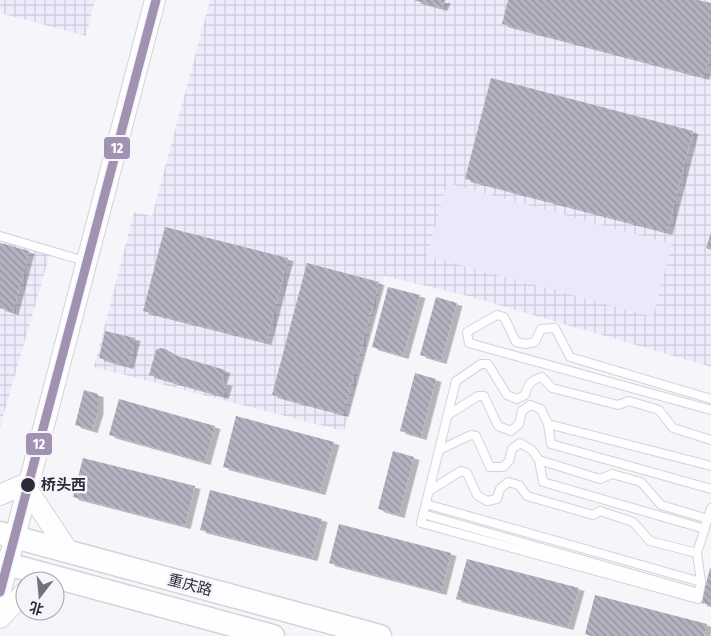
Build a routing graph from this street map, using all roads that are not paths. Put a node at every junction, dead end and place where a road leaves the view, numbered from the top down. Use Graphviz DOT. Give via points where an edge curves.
graph roads {
  1 [pos="145,0"];
  2 [pos="155,0"];
  3 [pos="0,236"];
  4 [pos="78,259"];
  5 [pos="711,400"];
  6 [pos="711,410"];
  7 [pos="448,415"];
  8 [pos="548,424"];
  9 [pos="711,440"];
  10 [pos="439,450"];
  11 [pos="540,460"];
  12 [pos="711,466"];
  13 [pos="24,487"];
  14 [pos="711,489"];
  15 [pos="429,491"];
  16 [pos="0,495"];
  17 [pos="426,504"];
  18 [pos="711,508"];
  19 [pos="708,519"];
  20 [pos="705,530"];
  21 [pos="5,547"];
  22 [pos="69,552"];
  23 [pos="697,554"];
  24 [pos="701,582"];
  25 [pos="66,584"];
  26 [pos="0,594"];
  27 [pos="15,602"];
  28 [pos="0,618"];
  29 [pos="273,636"];
  30 [pos="380,636"];
  1 -- 4 [label="street"];
  2 -- 13 [label="street"];
  3 -- 4 [label="lane"];
  4 -- 13 [label="street"];
  5 -- 6 [label="lane" via="570,357 555,328 541,329 535,342 516,342 504,317 497,315 466,332 469,343"];
  7 -- 8 [label="lane" via="478,396 484,396 498,426 510,431 519,424 522,410 530,405 542,409"];
  7 -- 9 [label="lane" via="456,381 481,364 488,364 507,395 516,399 525,395 532,379 542,377 552,388 618,406 629,401 659,410 673,428"];
  7 -- 10 [label="lane"];
  8 -- 12 [label="lane"];
  8 -- 14 [label="lane" via="551,444"];
  10 -- 11 [label="lane" via="471,435 476,436 490,466 503,467 509,461 512,449 520,443"];
  10 -- 15 [label="lane"];
  11 -- 19 [label="lane" via="600,478 612,474 642,482 662,504"];
  11 -- 20 [label="lane" via="543,482"];
  13 -- 16 [label="street"];
  13 -- 21 [label="street"];
  13 -- 22 [label="street"];
  15 -- 17 [label="lane"];
  15 -- 23 [label="lane" via="461,471 467,472 477,495 486,502 497,499 500,489 508,482 519,485 527,496 593,515 600,511 633,522 650,541"];
  17 -- 24 [label="lane"];
  17 -- 24 [label="lane" via="421,523 698,599"];
  18 -- 19 [label="lane"];
  19 -- 20 [label="lane"];
  20 -- 23 [label="lane"];
  21 -- 22 [label="main road, 重庆路"];
  21 -- 25 [label="main road, 重庆路"];
  21 -- 26 [label="street"];
  22 -- 30 [label="main road, 重庆路"];
  23 -- 24 [label="lane"];
  25 -- 29 [label="main road, 重庆路"];
  27 -- 28 [label="street"];
}
